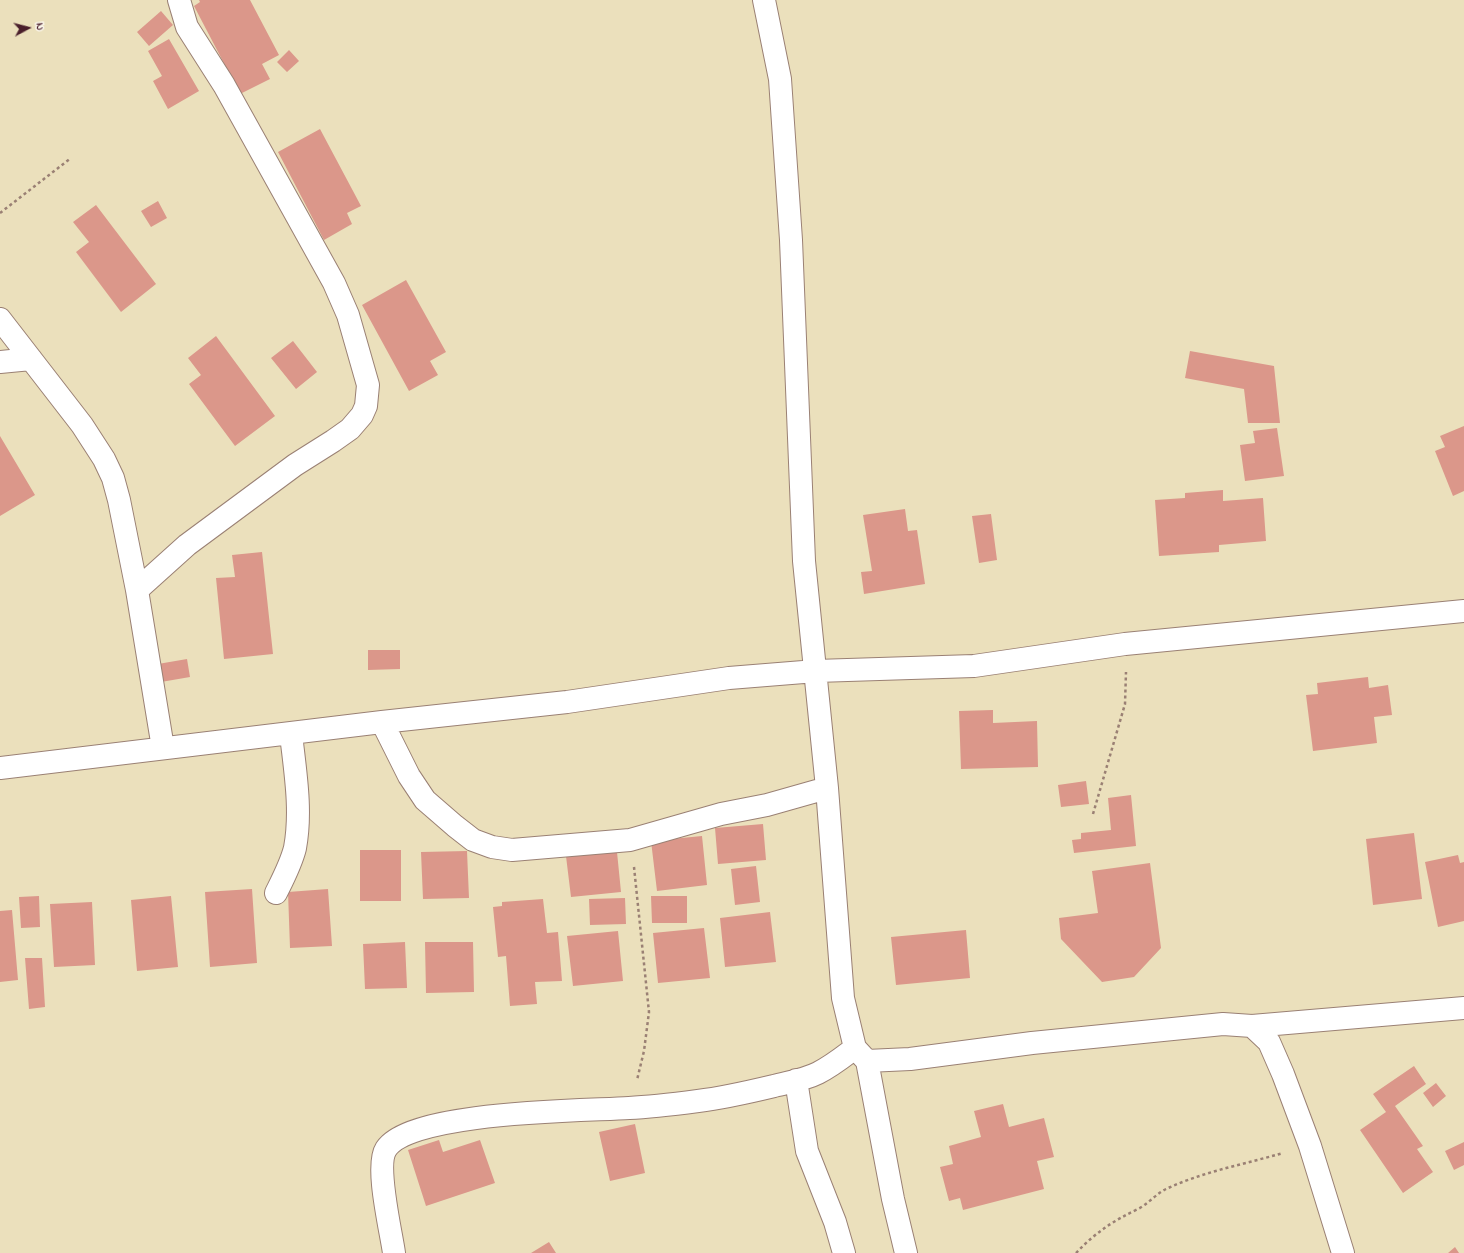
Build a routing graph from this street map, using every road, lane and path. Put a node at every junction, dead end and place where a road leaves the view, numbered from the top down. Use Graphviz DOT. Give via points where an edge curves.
graph roads {
  1 [pos="179,0"];
  2 [pos="764,0"];
  3 [pos="71,158"];
  4 [pos="0,213"];
  5 [pos="0,318"];
  6 [pos="31,360"];
  7 [pos="0,362"];
  8 [pos="137,590"];
  9 [pos="1464,611"];
  10 [pos="1125,644"];
  11 [pos="816,671"];
  12 [pos="382,722"];
  13 [pos="291,734"];
  14 [pos="163,748"];
  15 [pos="0,768"];
  16 [pos="827,788"];
  17 [pos="1092,814"];
  18 [pos="630,840"];
  19 [pos="276,894"];
  20 [pos="1464,1008"];
  21 [pos="1252,1026"];
  22 [pos="861,1054"];
  23 [pos="796,1080"];
  24 [pos="630,1108"];
  25 [pos="1310,1146"];
  26 [pos="394,1253"];
  27 [pos="844,1253"];
  28 [pos="906,1253"];
  29 [pos="1076,1253"];
  30 [pos="1343,1253"];
  1 -- 8 [label="street" via="187,27 224,85 334,283 354,333 368,384 368,397 362,415 350,429 187,545"];
  2 -- 11 [label="street" via="780,79 791,240 804,561"];
  3 -- 4 [label="path"];
  5 -- 6 [label="street"];
  6 -- 7 [label="street"];
  6 -- 8 [label="street" via="82,425 113,478"];
  8 -- 14 [label="street"];
  9 -- 10 [label="street"];
  10 -- 11 [label="street" via="974,666"];
  10 -- 17 [label="path" via="1125,704"];
  11 -- 12 [label="street" via="729,678 567,702"];
  11 -- 16 [label="street"];
  12 -- 13 [label="street"];
  12 -- 18 [label="street" via="409,776 425,800 473,840 492,847 512,850"];
  13 -- 14 [label="street"];
  13 -- 19 [label="street" via="296,777 295,848"];
  14 -- 15 [label="street"];
  16 -- 18 [label="street"];
  16 -- 22 [label="street" via="843,998"];
  18 -- 24 [label="path" via="649,1012 644,1051"];
  20 -- 21 [label="street"];
  21 -- 22 [label="street" via="1223,1024 1032,1043 910,1059"];
  21 -- 25 [label="street" via="1269,1042"];
  22 -- 23 [label="street"];
  22 -- 28 [label="street"];
  23 -- 24 [label="street" via="698,1101"];
  23 -- 27 [label="street" via="807,1151 835,1222"];
  24 -- 26 [label="street" via="534,1112 441,1124 421,1128 392,1142 385,1150 382,1160 382,1177"];
  25 -- 29 [label="path" via="1217,1171 1165,1190 1140,1208 1119,1218 1088,1240"];
  25 -- 30 [label="street"];
}
